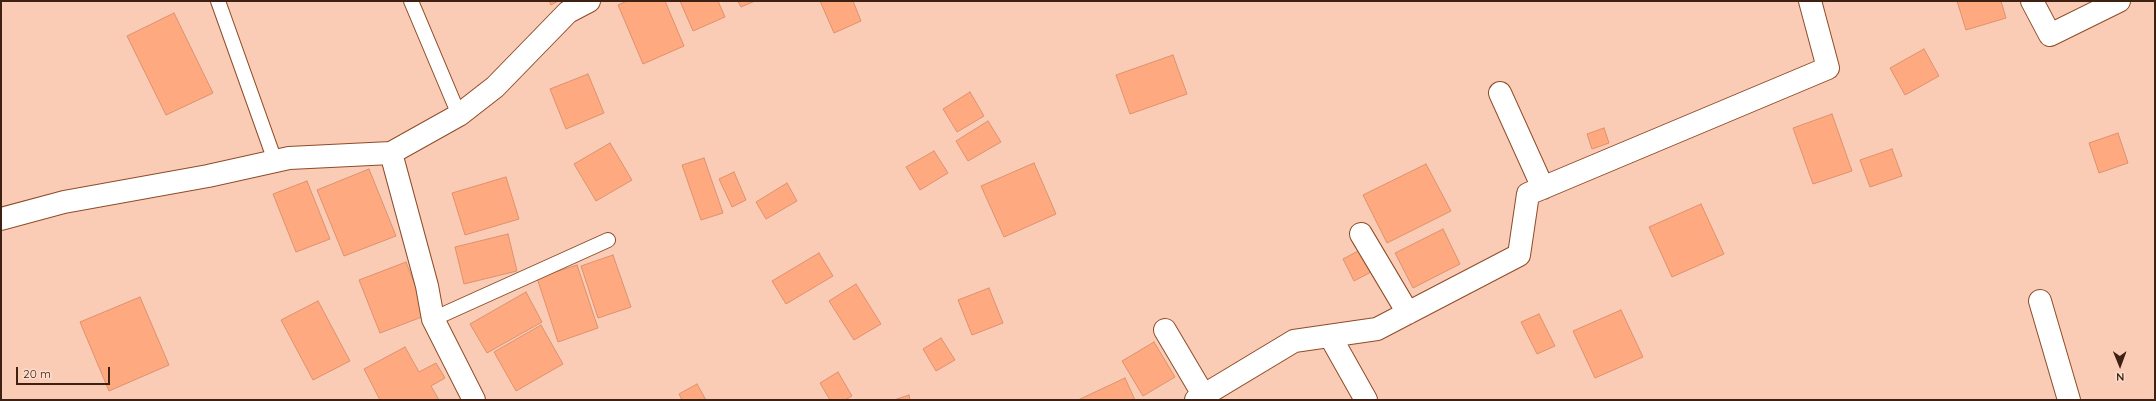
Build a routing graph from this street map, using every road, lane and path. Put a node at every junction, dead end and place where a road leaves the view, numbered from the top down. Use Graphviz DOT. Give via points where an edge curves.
graph roads {
  1 [pos="218,1"];
  2 [pos="411,1"];
  3 [pos="589,1"];
  4 [pos="1810,1"];
  5 [pos="2032,1"];
  6 [pos="2119,1"];
  7 [pos="1500,93"];
  8 [pos="460,115"];
  9 [pos="391,153"];
  10 [pos="275,161"];
  11 [pos="1543,188"];
  12 [pos="1,219"];
  13 [pos="1361,234"];
  14 [pos="608,240"];
  15 [pos="2040,301"];
  16 [pos="1408,313"];
  17 [pos="433,319"];
  18 [pos="1165,330"];
  19 [pos="1330,336"];
  20 [pos="1200,398"];
  21 [pos="474,400"];
  22 [pos="1366,400"];
  23 [pos="2070,400"];
  1 -- 10 [label="lane"];
  2 -- 8 [label="lane"];
  3 -- 8 [label="street" via="568,12 495,87"];
  4 -- 11 [label="street" via="1828,68"];
  5 -- 6 [label="street" via="2050,35"];
  7 -- 11 [label="street"];
  8 -- 9 [label="street"];
  9 -- 10 [label="street" via="289,158"];
  9 -- 17 [label="street"];
  10 -- 12 [label="street" via="64,202"];
  11 -- 16 [label="street" via="1528,194 1519,255"];
  13 -- 16 [label="street"];
  14 -- 17 [label="lane"];
  15 -- 23 [label="street"];
  16 -- 19 [label="street" via="1377,329"];
  17 -- 21 [label="street"];
  18 -- 20 [label="street"];
  19 -- 20 [label="street" via="1294,341"];
  19 -- 22 [label="street"];
}
